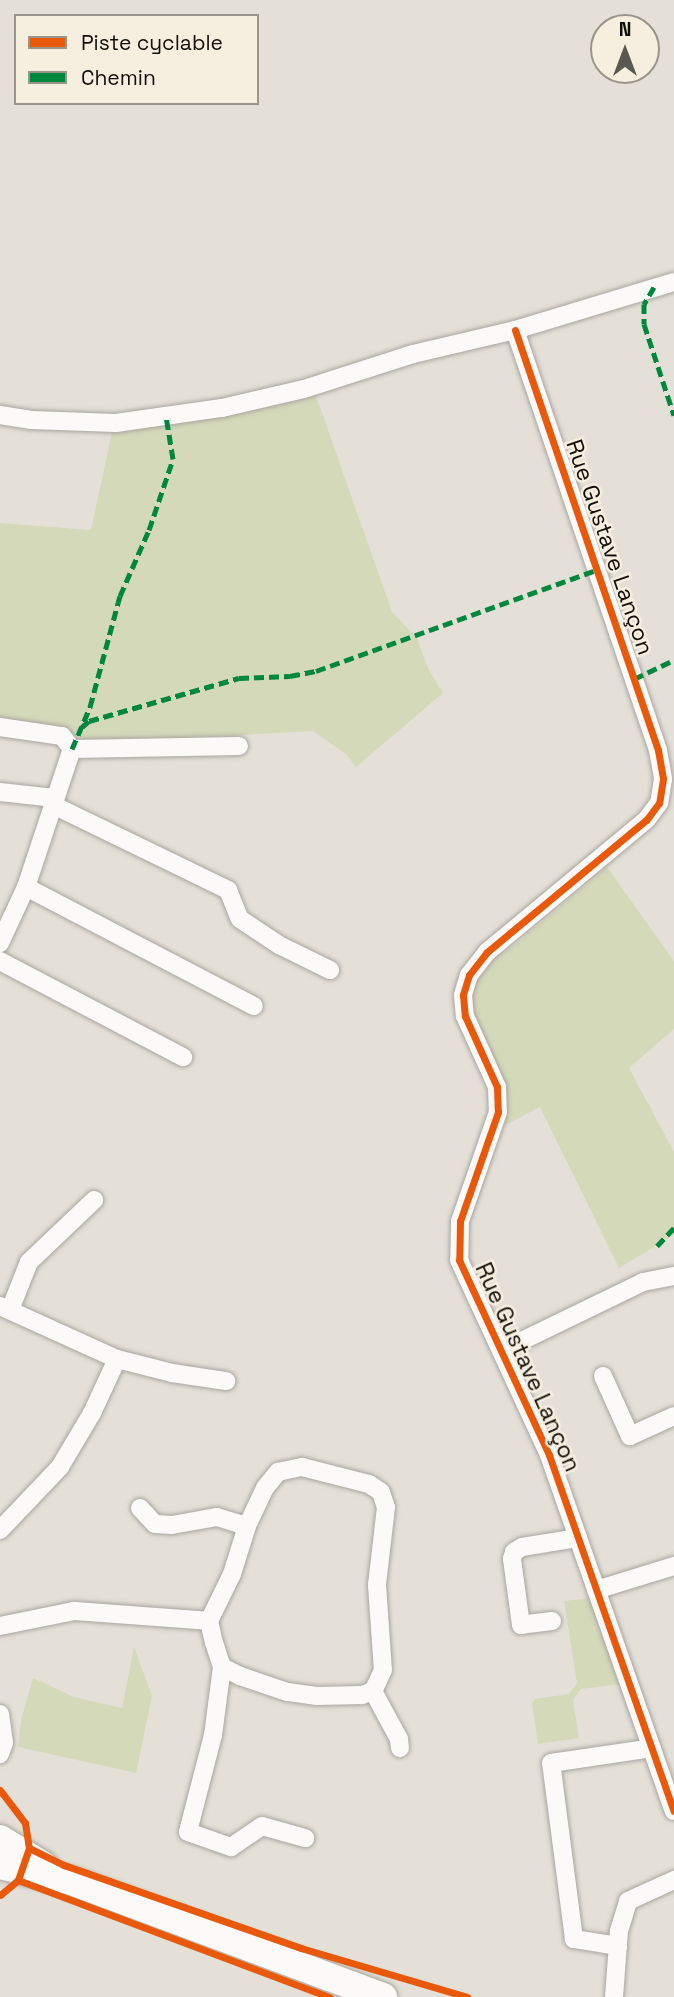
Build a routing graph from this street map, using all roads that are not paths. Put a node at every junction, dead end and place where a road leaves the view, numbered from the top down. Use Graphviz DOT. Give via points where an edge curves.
graph roads {
  1 [pos="674,282"];
  2 [pos="515,330"];
  3 [pos="0,415"];
  4 [pos="0,727"];
  5 [pos="239,746"];
  6 [pos="72,749"];
  7 [pos="0,792"];
  8 [pos="54,802"];
  9 [pos="26,887"];
  10 [pos="0,943"];
  11 [pos="0,961"];
  12 [pos="330,970"];
  13 [pos="254,1006"];
  14 [pos="183,1057"];
  15 [pos="94,1200"];
  16 [pos="674,1276"];
  17 [pos="5,1308"];
  18 [pos="501,1351"];
  19 [pos="117,1359"];
  20 [pos="603,1376"];
  21 [pos="226,1381"];
  22 [pos="674,1416"];
  23 [pos="140,1508"];
  24 [pos="247,1526"];
  25 [pos="0,1530"];
  26 [pos="578,1538"];
  27 [pos="674,1566"];
  28 [pos="596,1590"];
  29 [pos="209,1622"];
  30 [pos="552,1622"];
  31 [pos="0,1626"];
  32 [pos="222,1667"];
  33 [pos="373,1691"];
  34 [pos="0,1714"];
  35 [pos="400,1748"];
  36 [pos="652,1748"];
  37 [pos="0,1754"];
  38 [pos="674,1811"];
  39 [pos="306,1838"];
  40 [pos="0,1839"];
  41 [pos="0,1865"];
  42 [pos="674,1880"];
  43 [pos="71,1881"];
  44 [pos="618,1946"];
  45 [pos="383,1997"];
  46 [pos="614,1997"];
  1 -- 2 [label="street"];
  2 -- 3 [label="street" via="222,408 116,422"];
  2 -- 18 [label="street, Rue Gustave Lançon" via="659,750 663,779 659,803 646,820 486,952 469,975 463,995 465,1016 497,1087 498,1112 460,1221 459,1260"];
  4 -- 6 [label="street" via="62,736"];
  5 -- 6 [label="street"];
  6 -- 8 [label="street"];
  7 -- 8 [label="street"];
  8 -- 9 [label="street"];
  8 -- 12 [label="street" via="228,890 240,919"];
  9 -- 10 [label="street"];
  9 -- 13 [label="street"];
  11 -- 14 [label="street"];
  15 -- 17 [label="street" via="29,1262"];
  16 -- 18 [label="street" via="643,1282"];
  17 -- 19 [label="street"];
  18 -- 26 [label="street, Rue Gustave Lançon" via="549,1455"];
  19 -- 21 [label="street"];
  19 -- 25 [label="street" via="60,1467"];
  20 -- 22 [label="street" via="630,1436"];
  23 -- 24 [label="street" via="155,1524 217,1517"];
  24 -- 29 [label="street" via="232,1574"];
  24 -- 33 [label="street" via="265,1488 278,1472 290,1468 350,1478 381,1492 386,1507 385,1534 377,1585 383,1670"];
  26 -- 28 [label="street, Rue Gustave Lançon"];
  26 -- 30 [label="street" via="513,1552 521,1625"];
  27 -- 28 [label="street"];
  28 -- 36 [label="street, Rue Gustave Lançon"];
  29 -- 31 [label="street" via="74,1611"];
  29 -- 32 [label="street"];
  32 -- 33 [label="street" via="297,1693 362,1695"];
  32 -- 39 [label="street" via="213,1735 188,1832 231,1847 262,1826"];
  33 -- 35 [label="street"];
  34 -- 37 [label="street" via="4,1743"];
  36 -- 38 [label="street, Rue Gustave Lançon"];
  36 -- 44 [label="street" via="551,1763 574,1939"];
  40 -- 43 [label="main road"];
  41 -- 43 [label="main road"];
  42 -- 44 [label="street" via="628,1901"];
  43 -- 45 [label="main road"];
  44 -- 46 [label="street"];
}
